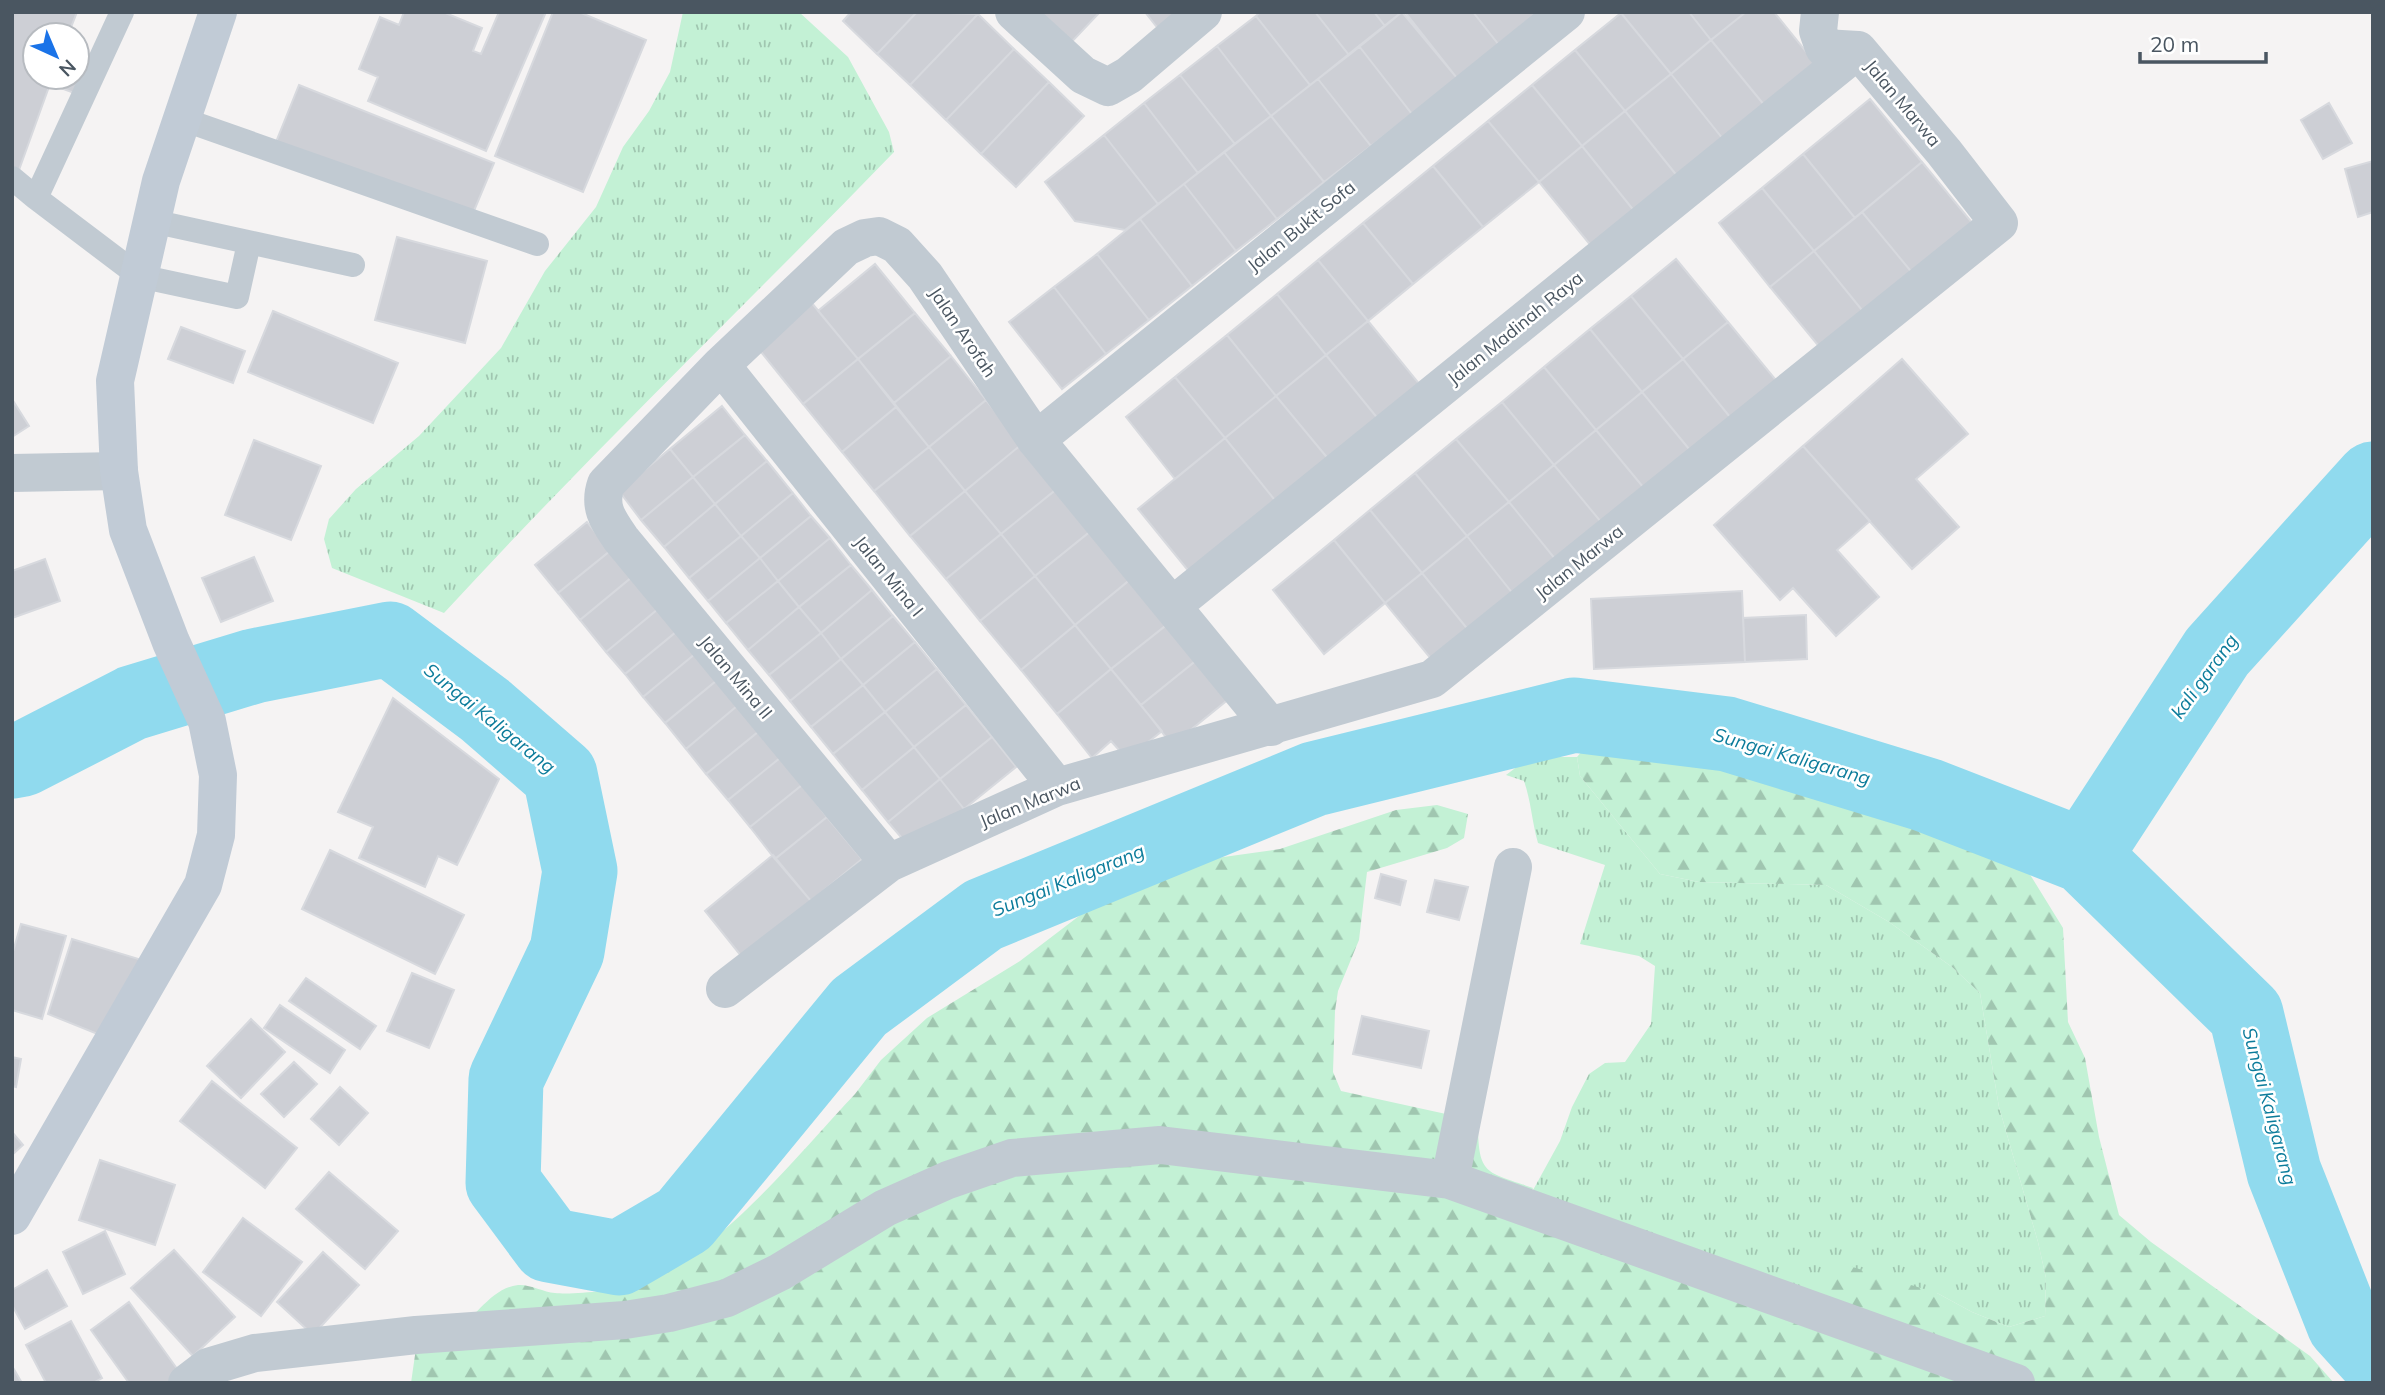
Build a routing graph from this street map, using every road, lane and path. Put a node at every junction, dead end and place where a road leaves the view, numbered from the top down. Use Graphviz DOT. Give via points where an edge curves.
graph roads {
  1 [pos="122,12"];
  2 [pos="218,12"];
  3 [pos="1014,12"];
  4 [pos="1203,12"];
  5 [pos="1566,12"];
  6 [pos="1820,12"];
  7 [pos="1858,50"];
  8 [pos="182,119"];
  9 [pos="12,178"];
  10 [pos="36,198"];
  11 [pos="152,221"];
  12 [pos="249,243"];
  13 [pos="537,244"];
  14 [pos="353,265"];
  15 [pos="139,276"];
  16 [pos="721,365"];
  17 [pos="1036,440"];
  18 [pos="119,471"];
  19 [pos="12,473"];
  20 [pos="606,484"];
  21 [pos="1172,606"];
  22 [pos="1271,727"];
  23 [pos="1057,787"];
  24 [pos="889,863"];
  25 [pos="1513,867"];
  26 [pos="724,989"];
  27 [pos="1450,1180"];
  28 [pos="12,1216"];
  29 [pos="187,1383"];
  30 [pos="2016,1383"];
  1 -- 10 [label="lane"];
  2 -- 8 [label="main road"];
  3 -- 4 [label="street" via="1083,75 1108,87 1129,75"];
  5 -- 17 [label="street, Jalan Bukit Sofa"];
  6 -- 7 [label="street" via="1818,31 1824,48"];
  7 -- 21 [label="street, Jalan Madinah Raya"];
  7 -- 22 [label="street, Jalan Marwa" via="1999,223 1432,679"];
  8 -- 11 [label="main road"];
  8 -- 13 [label="lane"];
  9 -- 10 [label="lane"];
  10 -- 15 [label="lane"];
  11 -- 12 [label="lane"];
  11 -- 15 [label="main road"];
  12 -- 14 [label="lane"];
  12 -- 15 [label="lane" via="237,297"];
  15 -- 18 [label="main road" via="115,381"];
  16 -- 17 [label="street, Jalan Arofah" via="846,247 879,236 897,246 925,276"];
  16 -- 20 [label="street, Jalan Arofah"];
  16 -- 23 [label="street, Jalan Mina I"];
  17 -- 21 [label="street, Jalan Arofah"];
  18 -- 19 [label="street"];
  18 -- 28 [label="main road" via="128,530 207,721 218,775 216,835 203,885"];
  20 -- 24 [label="street, Jalan Mina II" via="600,499 621,539"];
  21 -- 22 [label="street, Jalan Arofah"];
  22 -- 23 [label="street, Jalan Marwa"];
  23 -- 24 [label="street, Jalan Marwa"];
  24 -- 26 [label="street, Jalan Marwa"];
  25 -- 27 [label="street"];
  27 -- 29 [label="street" via="1160,1145 1012,1158 885,1208 780,1272 727,1298 625,1320 416,1335 255,1353 208,1367"];
  27 -- 30 [label="street"];
}
